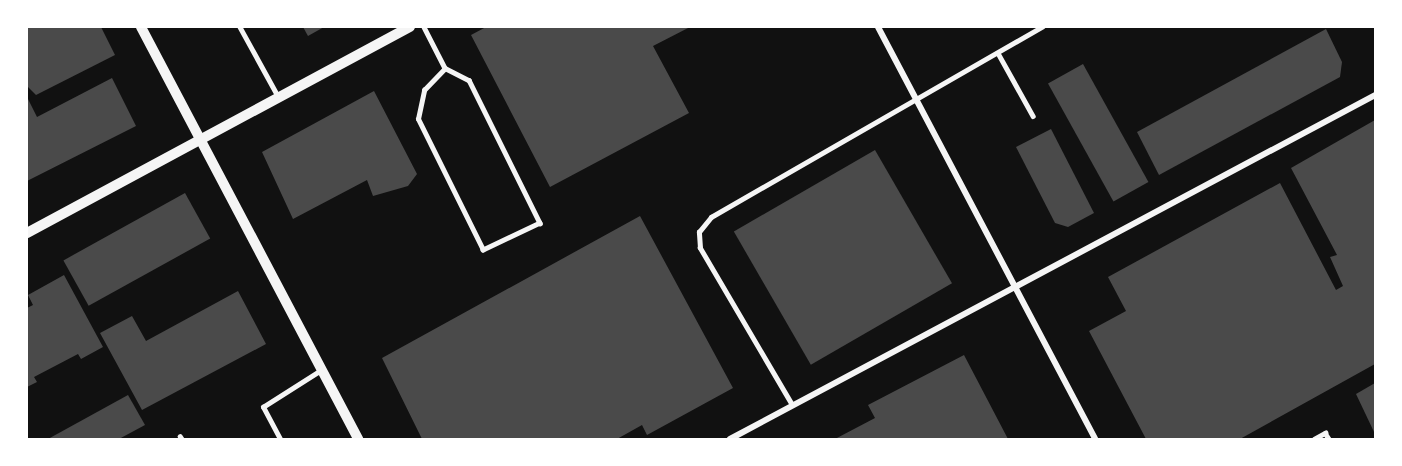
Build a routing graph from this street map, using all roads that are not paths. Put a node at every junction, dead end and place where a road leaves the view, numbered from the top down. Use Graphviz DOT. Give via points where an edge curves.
graph roads {
  1 [pos="141,27"];
  2 [pos="240,27"];
  3 [pos="410,27"];
  4 [pos="424,27"];
  5 [pos="878,27"];
  6 [pos="1042,27"];
  7 [pos="998,52"];
  8 [pos="445,68"];
  9 [pos="1375,95"];
  10 [pos="279,98"];
  11 [pos="916,100"];
  12 [pos="1033,116"];
  13 [pos="201,141"];
  14 [pos="27,233"];
  15 [pos="1014,288"];
  16 [pos="321,370"];
  17 [pos="792,405"];
  18 [pos="280,439"];
  19 [pos="358,439"];
  20 [pos="730,439"];
  21 [pos="1095,439"];
  22 [pos="1314,439"];
  23 [pos="1329,439"];
  1 -- 13 [label="street"];
  2 -- 10 [label="lane"];
  3 -- 10 [label="street"];
  4 -- 8 [label="lane"];
  5 -- 11 [label="street"];
  6 -- 7 [label="lane"];
  7 -- 11 [label="lane"];
  7 -- 12 [label="lane"];
  8 -- 8 [label="lane" via="470,80 540,223 483,250 418,119 424,90"];
  9 -- 15 [label="street"];
  10 -- 13 [label="street"];
  11 -- 15 [label="street"];
  11 -- 17 [label="lane" via="711,217 699,232 700,248"];
  13 -- 14 [label="street"];
  13 -- 16 [label="street"];
  15 -- 17 [label="street"];
  15 -- 21 [label="street"];
  16 -- 18 [label="lane" via="263,407"];
  16 -- 19 [label="street"];
  17 -- 20 [label="street"];
  22 -- 23 [label="lane" via="1325,433"];
}
